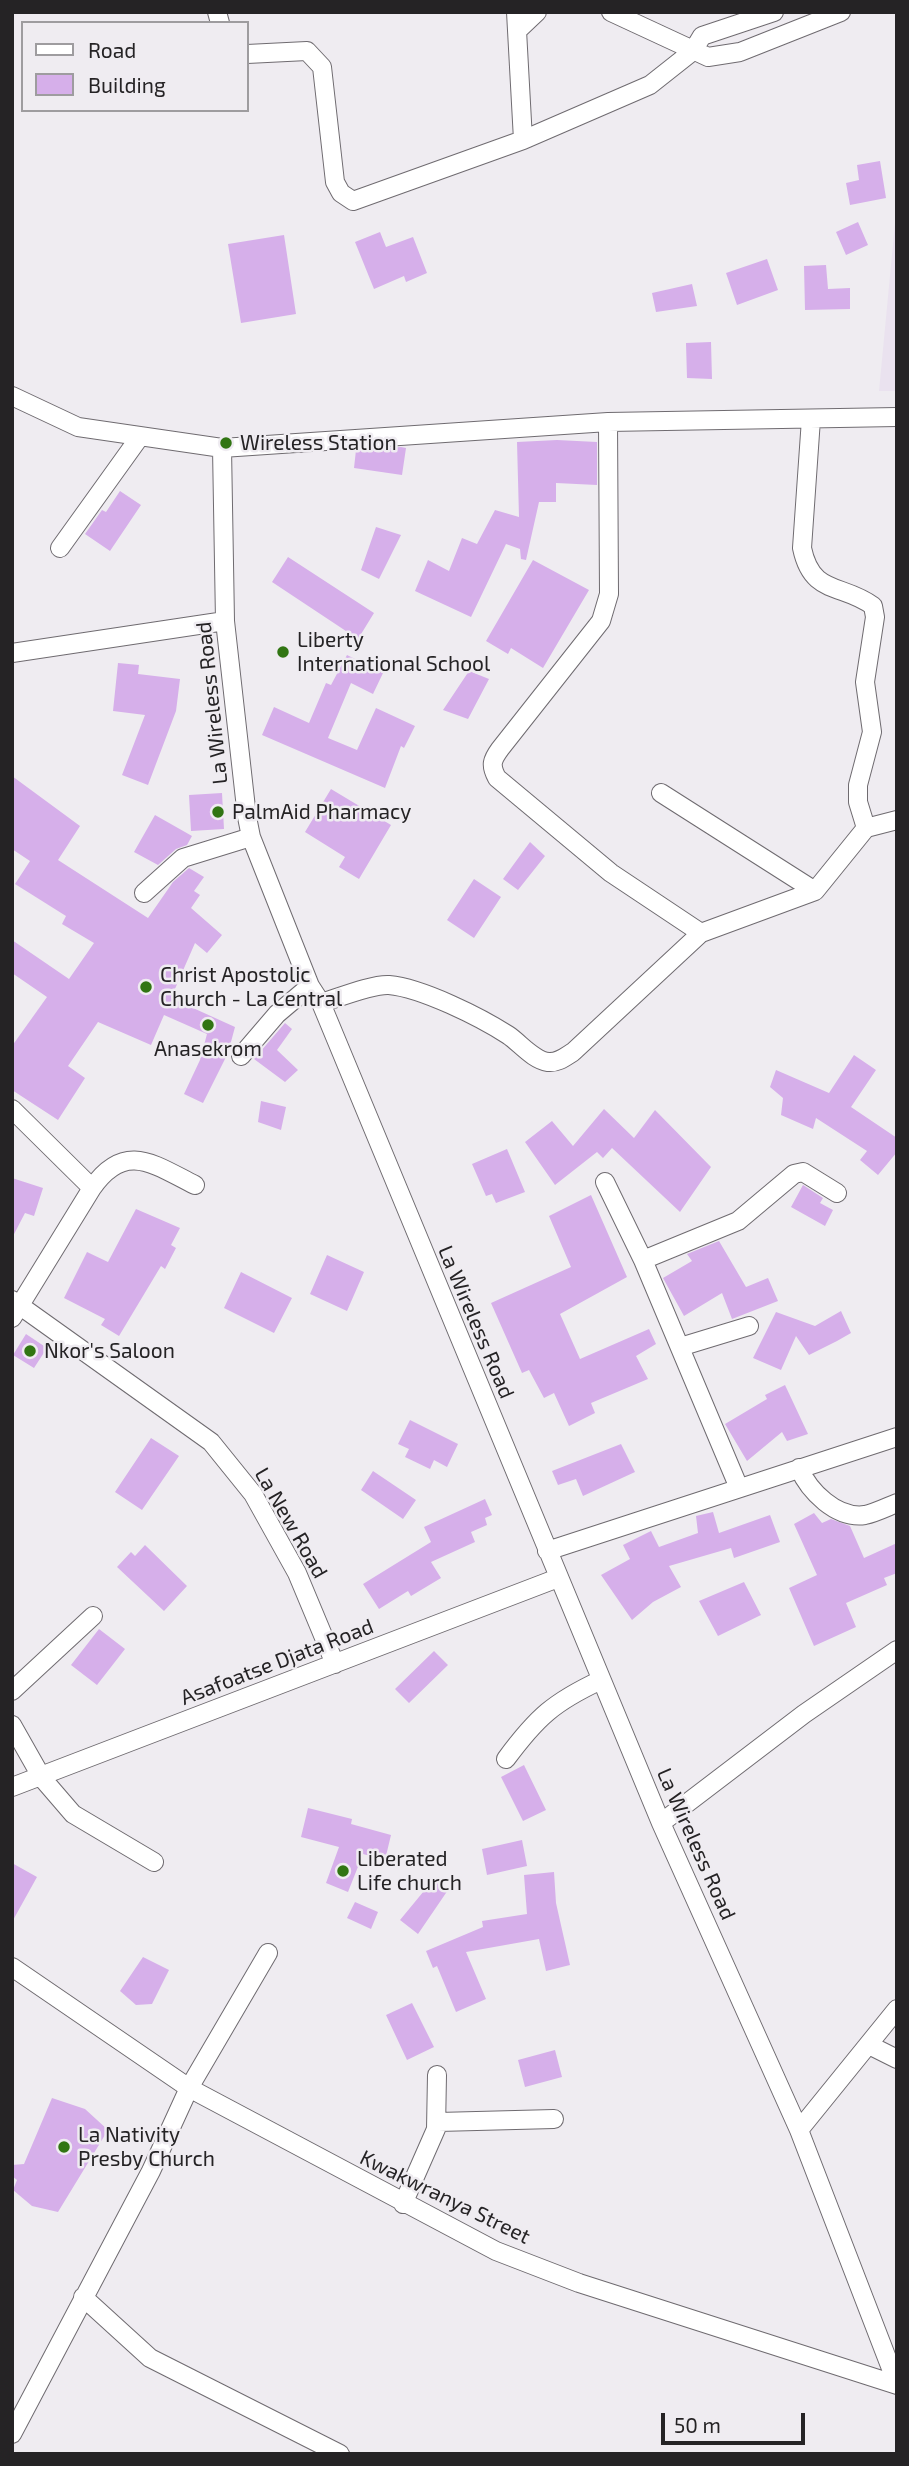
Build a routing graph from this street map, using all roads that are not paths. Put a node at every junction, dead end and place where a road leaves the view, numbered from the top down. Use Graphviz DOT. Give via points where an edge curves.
graph roads {
  1 [pos="537,12"];
  2 [pos="611,12"];
  3 [pos="774,12"];
  4 [pos="841,12"];
  5 [pos="517,21"];
  6 [pos="693,51"];
  7 [pos="248,54"];
  8 [pos="523,140"];
  9 [pos="12,396"];
  10 [pos="897,417"];
  11 [pos="811,419"];
  12 [pos="608,422"];
  13 [pos="139,438"];
  14 [pos="222,448"];
  15 [pos="60,548"];
  16 [pos="225,621"];
  17 [pos="12,653"];
  18 [pos="661,793"];
  19 [pos="897,820"];
  20 [pos="866,828"];
  21 [pos="251,837"];
  22 [pos="815,891"];
  23 [pos="144,893"];
  24 [pos="701,933"];
  25 [pos="310,986"];
  26 [pos="321,1003"];
  27 [pos="241,1056"];
  28 [pos="12,1109"];
  29 [pos="604,1182"];
  30 [pos="195,1185"];
  31 [pos="92,1188"];
  32 [pos="837,1193"];
  33 [pos="643,1260"];
  34 [pos="15,1307"];
  35 [pos="749,1326"];
  36 [pos="680,1347"];
  37 [pos="897,1437"];
  38 [pos="799,1468"];
  39 [pos="739,1488"];
  40 [pos="897,1503"];
  41 [pos="547,1551"];
  42 [pos="558,1578"];
  43 [pos="93,1616"];
  44 [pos="897,1650"];
  45 [pos="335,1664"];
  46 [pos="601,1680"];
  47 [pos="12,1691"];
  48 [pos="12,1725"];
  49 [pos="506,1759"];
  50 [pos="42,1778"];
  51 [pos="12,1787"];
  52 [pos="662,1823"];
  53 [pos="154,1862"];
  54 [pos="268,1953"];
  55 [pos="12,1967"];
  56 [pos="897,2009"];
  57 [pos="869,2045"];
  58 [pos="897,2059"];
  59 [pos="437,2075"];
  60 [pos="189,2088"];
  61 [pos="554,2119"];
  62 [pos="438,2122"];
  63 [pos="799,2130"];
  64 [pos="403,2204"];
  65 [pos="83,2297"];
  66 [pos="897,2385"];
  67 [pos="12,2434"];
  68 [pos="338,2453"];
  1 -- 5 [label="street"];
  2 -- 6 [label="street"];
  3 -- 6 [label="street" via="702,36"];
  4 -- 6 [label="street" via="724,56 708,58"];
  5 -- 8 [label="street"];
  6 -- 8 [label="street" via="650,85"];
  7 -- 8 [label="street" via="307,51 322,67 335,181 341,193 353,201"];
  9 -- 13 [label="street" via="78,427"];
  10 -- 11 [label="street"];
  11 -- 12 [label="street"];
  11 -- 20 [label="street" via="802,548 805,563 827,588 873,606 875,617 865,682 872,732 858,785"];
  12 -- 14 [label="street"];
  12 -- 24 [label="street" via="608,594 601,621 500,749 492,769 611,873"];
  13 -- 14 [label="street"];
  13 -- 15 [label="street"];
  14 -- 16 [label="street, La Wireless Road"];
  16 -- 17 [label="street"];
  16 -- 21 [label="street, La Wireless Road"];
  18 -- 22 [label="street"];
  19 -- 20 [label="street"];
  20 -- 22 [label="street"];
  21 -- 23 [label="street" via="183,858"];
  21 -- 25 [label="street, La Wireless Road"];
  22 -- 24 [label="street"];
  24 -- 26 [label="street" via="559,1061 538,1059 507,1034 481,1021 425,995 387,985"];
  25 -- 26 [label="street, La Wireless Road"];
  25 -- 27 [label="street" via="277,1014"];
  26 -- 41 [label="street, La Wireless Road"];
  28 -- 31 [label="street"];
  29 -- 33 [label="street"];
  30 -- 31 [label="street" via="143,1159 118,1162"];
  31 -- 34 [label="street"];
  32 -- 33 [label="street" via="803,1172 794,1174 738,1221"];
  33 -- 36 [label="street"];
  34 -- 45 [label="street, La New Road" via="211,1442 266,1516 297,1573"];
  35 -- 36 [label="street"];
  36 -- 39 [label="street"];
  37 -- 38 [label="street"];
  38 -- 39 [label="street"];
  38 -- 40 [label="street" via="814,1493 846,1511 869,1514"];
  39 -- 41 [label="street"];
  41 -- 42 [label="street, La Wireless Road"];
  42 -- 45 [label="street, Asafoatse Djata Road"];
  42 -- 46 [label="street, La Wireless Road"];
  43 -- 47 [label="street"];
  44 -- 52 [label="street" via="804,1714"];
  45 -- 50 [label="street, Asafoatse Djata Road"];
  46 -- 49 [label="street" via="562,1698 532,1724"];
  46 -- 52 [label="street, La Wireless Road"];
  48 -- 50 [label="street"];
  50 -- 51 [label="street, Asafoatse Djata Road"];
  50 -- 53 [label="street" via="73,1814"];
  52 -- 63 [label="street, La Wireless Road"];
  54 -- 60 [label="street"];
  55 -- 60 [label="street, Kwakwranya Street"];
  56 -- 57 [label="street"];
  57 -- 58 [label="street"];
  57 -- 63 [label="street"];
  59 -- 62 [label="street"];
  60 -- 64 [label="street, Kwakwranya Street"];
  60 -- 65 [label="street"];
  61 -- 62 [label="street"];
  62 -- 64 [label="street"];
  63 -- 66 [label="street, La Wireless Road"];
  64 -- 66 [label="street, Kwakwranya Street" via="496,2252 579,2283"];
  65 -- 67 [label="street"];
  65 -- 68 [label="street" via="150,2358"];
}
